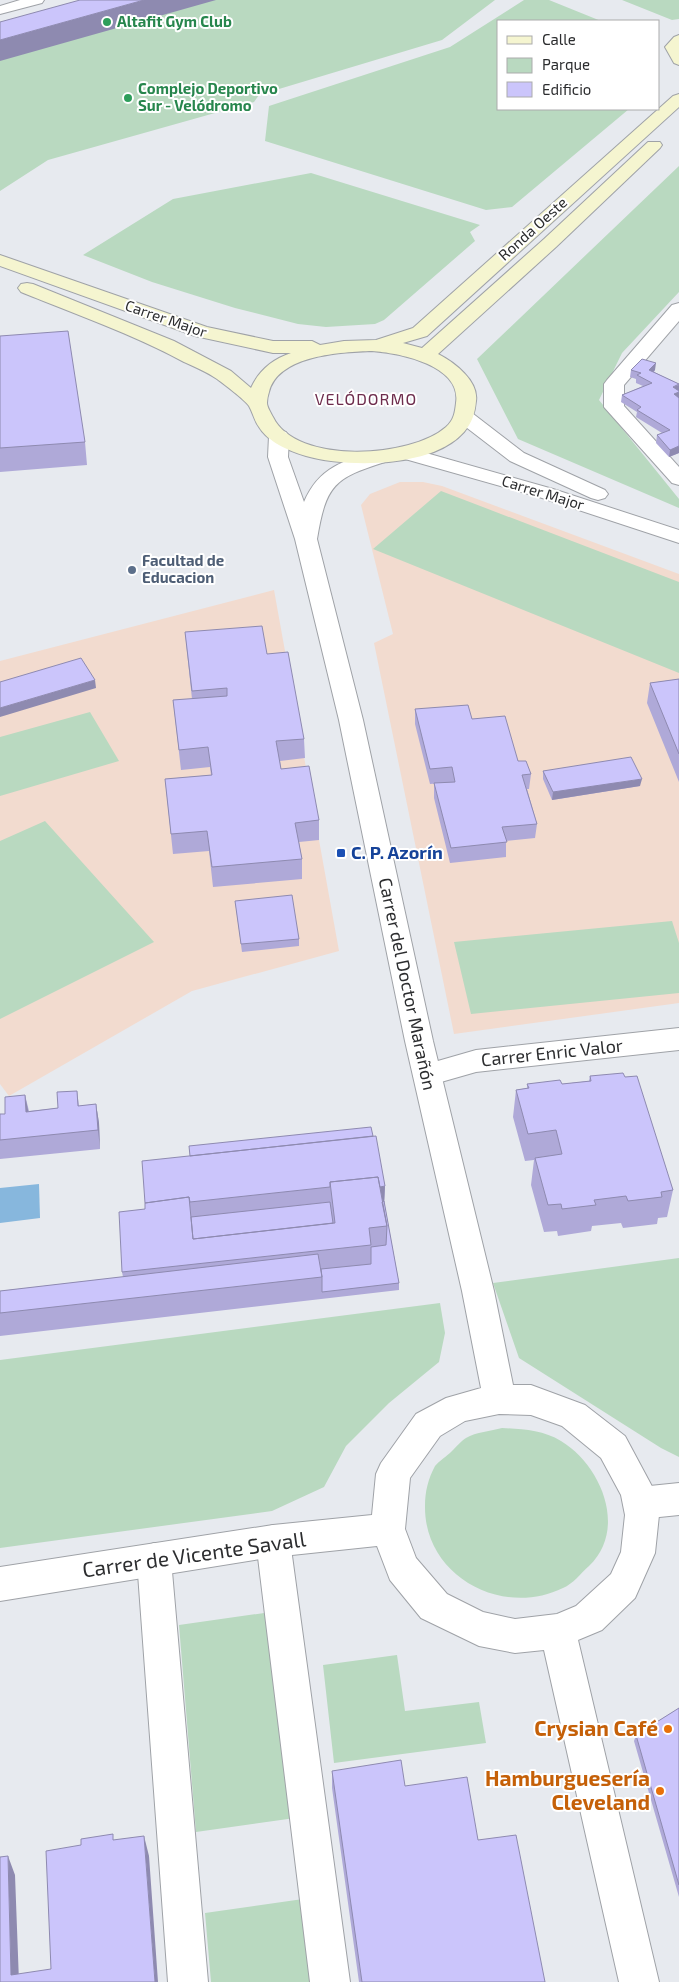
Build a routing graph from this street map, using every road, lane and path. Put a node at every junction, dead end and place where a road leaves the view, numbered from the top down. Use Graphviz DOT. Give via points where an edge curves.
graph roads {
  1 [pos="36,0"];
  2 [pos="0,10"];
  3 [pos="679,40"];
  4 [pos="679,60"];
  5 [pos="679,98"];
  6 [pos="672,128"];
  7 [pos="0,260"];
  8 [pos="0,277"];
  9 [pos="679,309"];
  10 [pos="339,346"];
  11 [pos="379,346"];
  12 [pos="424,356"];
  13 [pos="257,403"];
  14 [pos="465,416"];
  15 [pos="279,436"];
  16 [pos="405,454"];
  17 [pos="378,458"];
  18 [pos="679,479"];
  19 [pos="679,530"];
  20 [pos="679,537"];
  21 [pos="306,540"];
  22 [pos="679,1039"];
  23 [pos="426,1075"];
  24 [pos="500,1399"];
  25 [pos="679,1499"];
  26 [pos="640,1503"];
  27 [pos="388,1528"];
  28 [pos="273,1542"];
  29 [pos="154,1560"];
  30 [pos="0,1584"];
  31 [pos="558,1631"];
  32 [pos="188,1982"];
  33 [pos="330,1982"];
  34 [pos="639,1982"];
  1 -- 2 [label="street"];
  3 -- 4 [label="main road" via="673,47"];
  5 -- 11 [label="main road, Ronda Oeste" via="420,332"];
  6 -- 12 [label="main road, Ronda Oeste"];
  7 -- 10 [label="main road, Carrer Major" via="202,332 273,347"];
  8 -- 13 [label="main road, Carrer Major" via="167,345 224,375"];
  9 -- 18 [label="street" via="614,384 614,407"];
  10 -- 11 [label="main road"];
  10 -- 13 [label="main road" via="304,354 277,368 262,383"];
  11 -- 12 [label="main road"];
  12 -- 14 [label="main road" via="456,375 467,393"];
  13 -- 15 [label="main road" via="269,428"];
  14 -- 16 [label="main road" via="451,433 429,446"];
  14 -- 19 [label="street, Carrer Major" via="517,457"];
  15 -- 17 [label="main road" via="301,447 338,456"];
  15 -- 21 [label="street" via="278,457"];
  16 -- 17 [label="main road"];
  16 -- 20 [label="street, Carrer Major" via="546,493"];
  17 -- 21 [label="street" via="337,473 327,481 312,506"];
  21 -- 23 [label="street, Carrer del Doctor Marañón" via="351,720"];
  22 -- 23 [label="street, Carrer Enric Valor" via="476,1061"];
  23 -- 24 [label="street, Carrer del Doctor Marañón" via="478,1291"];
  24 -- 26 [label="street" via="531,1400 574,1415 613,1447 638,1492"];
  24 -- 27 [label="street" via="458,1408 428,1425 393,1474"];
  25 -- 26 [label="street"];
  26 -- 31 [label="street" via="638,1553 623,1586 589,1618"];
  27 -- 28 [label="street, Carrer de Vicente Savall"];
  27 -- 31 [label="street" via="402,1568 434,1606 479,1629 515,1636"];
  28 -- 29 [label="street, Carrer de Vicente Savall"];
  28 -- 33 [label="street"];
  29 -- 30 [label="street, Carrer de Vicente Savall"];
  29 -- 32 [label="street"];
  31 -- 34 [label="street"];
}
